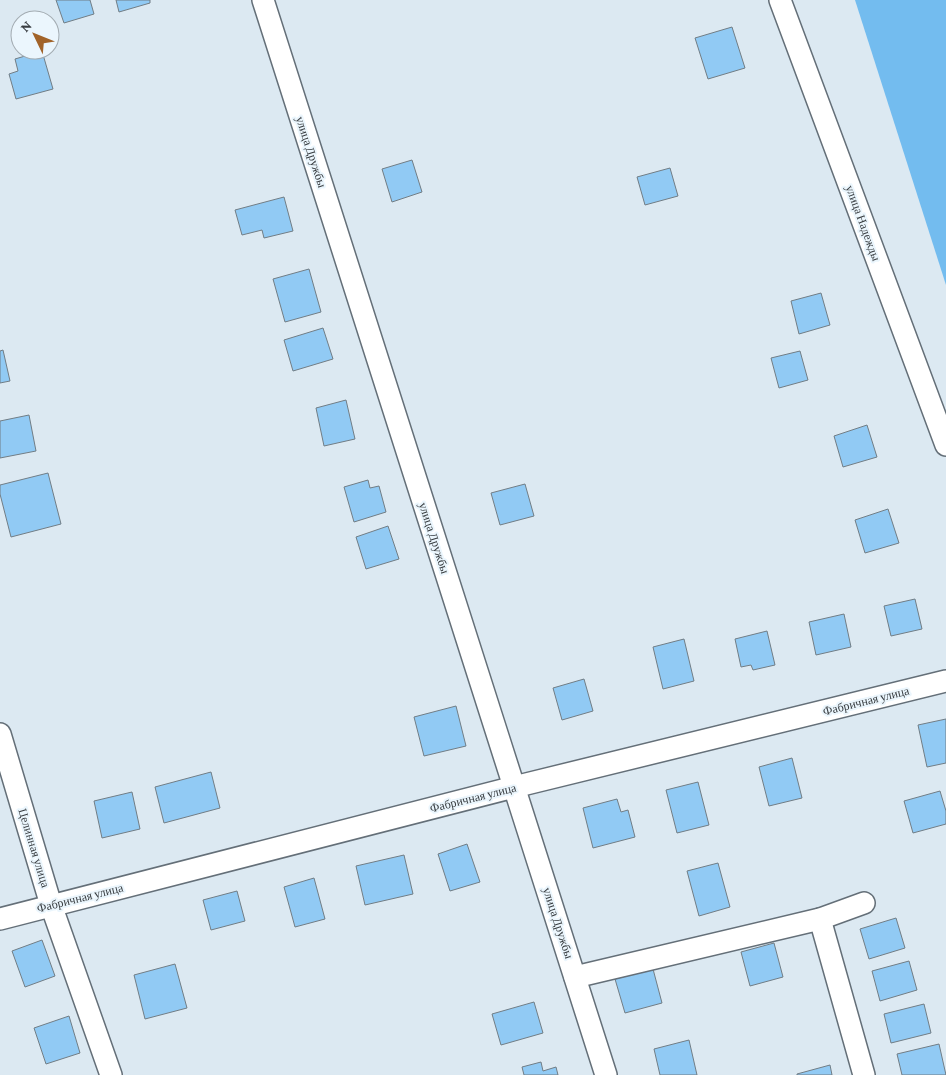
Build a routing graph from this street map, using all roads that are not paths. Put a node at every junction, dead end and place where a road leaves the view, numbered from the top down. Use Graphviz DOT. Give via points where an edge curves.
graph roads {
  1 [pos="263,0"];
  2 [pos="780,0"];
  3 [pos="946,446"];
  4 [pos="946,681"];
  5 [pos="0,734"];
  6 [pos="514,788"];
  7 [pos="864,903"];
  8 [pos="51,905"];
  9 [pos="0,919"];
  10 [pos="820,919"];
  11 [pos="575,977"];
  12 [pos="112,1075"];
  13 [pos="606,1075"];
  14 [pos="864,1075"];
  1 -- 6 [label="street, улица Дружбы"];
  2 -- 3 [label="street, улица Надежды"];
  4 -- 6 [label="street, Фабричная улица"];
  5 -- 8 [label="street, Целинная улица"];
  6 -- 8 [label="street, Фабричная улица"];
  6 -- 11 [label="street, улица Дружбы"];
  7 -- 10 [label="street"];
  8 -- 9 [label="street, Фабричная улица"];
  8 -- 12 [label="street, Целинная улица"];
  10 -- 11 [label="street"];
  10 -- 14 [label="street"];
  11 -- 13 [label="street, улица Дружбы"];
}
